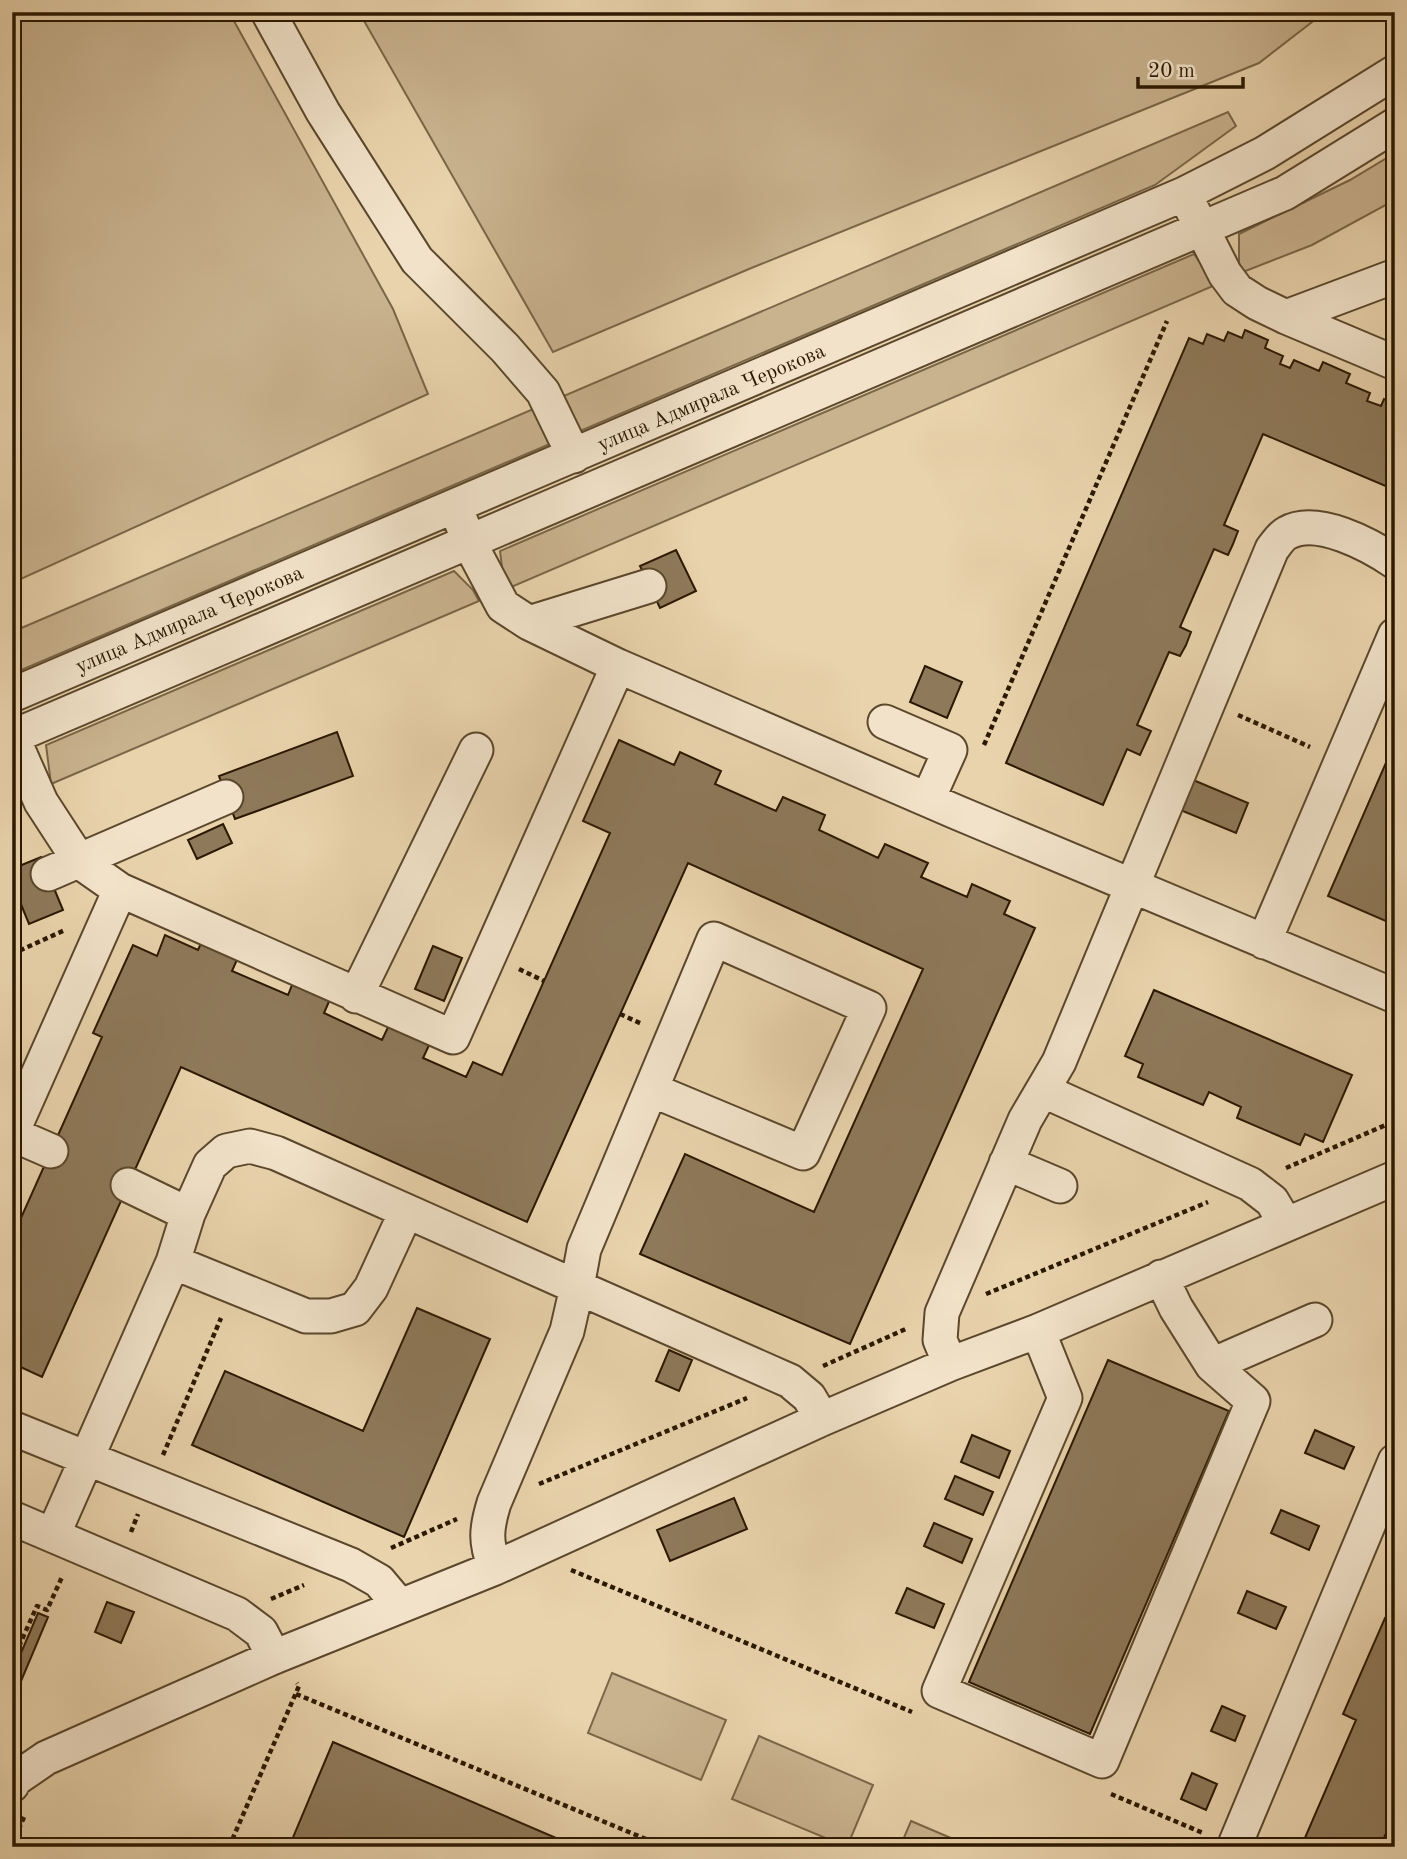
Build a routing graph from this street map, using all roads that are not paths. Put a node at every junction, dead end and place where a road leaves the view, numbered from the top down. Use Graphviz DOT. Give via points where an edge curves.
graph roads {
  1 [pos="268,12"];
  2 [pos="1395,72"];
  3 [pos="1395,125"];
  4 [pos="1184,194"];
  5 [pos="1201,229"];
  6 [pos="1390,278"];
  7 [pos="1286,317"];
  8 [pos="1395,363"];
  9 [pos="574,456"];
  10 [pos="455,505"];
  11 [pos="469,542"];
  12 [pos="1395,562"];
  13 [pos="649,586"];
  14 [pos="529,623"];
  15 [pos="1395,635"];
  16 [pos="618,666"];
  17 [pos="12,695"];
  18 [pos="885,722"];
  19 [pos="12,737"];
  20 [pos="476,750"];
  21 [pos="226,797"];
  22 [pos="928,799"];
  23 [pos="80,862"];
  24 [pos="48,874"];
  25 [pos="1132,887"];
  26 [pos="120,890"];
  27 [pos="1264,942"];
  28 [pos="356,996"];
  29 [pos="1395,996"];
  30 [pos="652,1090"];
  31 [pos="1044,1091"];
  32 [pos="12,1134"];
  33 [pos="51,1151"];
  34 [pos="1006,1163"];
  35 [pos="1395,1178"];
  36 [pos="128,1185"];
  37 [pos="1060,1186"];
  38 [pos="406,1212"];
  39 [pos="188,1214"];
  40 [pos="1285,1223"];
  41 [pos="173,1262"];
  42 [pos="1161,1277"];
  43 [pos="577,1287"];
  44 [pos="1315,1320"];
  45 [pos="1038,1331"];
  46 [pos="950,1364"];
  47 [pos="1212,1365"];
  48 [pos="822,1419"];
  49 [pos="12,1428"];
  50 [pos="86,1459"];
  51 [pos="1395,1461"];
  52 [pos="12,1518"];
  53 [pos="53,1535"];
  54 [pos="495,1568"];
  55 [pos="400,1606"];
  56 [pos="274,1657"];
  57 [pos="12,1785"];
  58 [pos="1234,1846"];
  1 -- 9 [label="street" via="323,112 417,260 544,392"];
  2 -- 4 [label="street, улица Адмирала Черокова" via="1265,153"];
  3 -- 5 [label="street, улица Адмирала Черокова" via="1285,193"];
  4 -- 5 [label="street"];
  4 -- 9 [label="street, улица Адмирала Черокова"];
  5 -- 7 [label="street" via="1237,290"];
  5 -- 11 [label="street, улица Адмирала Черокова"];
  6 -- 7 [label="street"];
  7 -- 8 [label="street"];
  9 -- 10 [label="street, улица Адмирала Черокова"];
  10 -- 11 [label="street"];
  10 -- 17 [label="street, улица Адмирала Черокова"];
  11 -- 14 [label="street" via="503,606"];
  11 -- 19 [label="street, улица Адмирала Черокова"];
  12 -- 25 [label="street" via="1328,530 1308,527 1286,533 1272,549"];
  13 -- 14 [label="street"];
  14 -- 16 [label="street"];
  15 -- 27 [label="street"];
  16 -- 22 [label="street"];
  16 -- 28 [label="street" via="453,1037"];
  18 -- 22 [label="street" via="950,750"];
  19 -- 23 [label="street" via="41,802"];
  20 -- 28 [label="street"];
  21 -- 23 [label="street"];
  22 -- 25 [label="street"];
  23 -- 24 [label="street"];
  23 -- 26 [label="street"];
  25 -- 27 [label="street"];
  25 -- 31 [label="street"];
  26 -- 28 [label="street"];
  26 -- 32 [label="street"];
  27 -- 29 [label="street"];
  30 -- 30 [label="street" via="714,939 869,1008 803,1153"];
  30 -- 43 [label="street" via="584,1249"];
  31 -- 34 [label="street"];
  31 -- 40 [label="street" via="1250,1184 1272,1201"];
  32 -- 33 [label="street"];
  34 -- 37 [label="street"];
  34 -- 46 [label="street" via="942,1312 940,1340"];
  35 -- 40 [label="street"];
  36 -- 39 [label="street"];
  38 -- 39 [label="street" via="276,1153 250,1146 226,1151 210,1165"];
  38 -- 41 [label="street" via="371,1288 355,1309 331,1316 306,1316"];
  38 -- 43 [label="street"];
  39 -- 41 [label="street"];
  40 -- 42 [label="street"];
  41 -- 50 [label="street"];
  42 -- 45 [label="street"];
  42 -- 47 [label="street"];
  43 -- 48 [label="street" via="790,1381 809,1397"];
  43 -- 54 [label="street" via="567,1331 487,1526 487,1548"];
  44 -- 47 [label="street"];
  45 -- 46 [label="street"];
  45 -- 47 [label="street" via="1065,1398 939,1691 1102,1762 1253,1401"];
  46 -- 48 [label="street"];
  48 -- 54 [label="street"];
  49 -- 50 [label="street"];
  50 -- 53 [label="street"];
  50 -- 55 [label="street" via="351,1566 379,1581"];
  51 -- 58 [label="street"];
  52 -- 53 [label="street"];
  53 -- 56 [label="street" via="237,1615 261,1632"];
  54 -- 55 [label="street"];
  55 -- 56 [label="street"];
  56 -- 57 [label="street" via="46,1758"];
}
